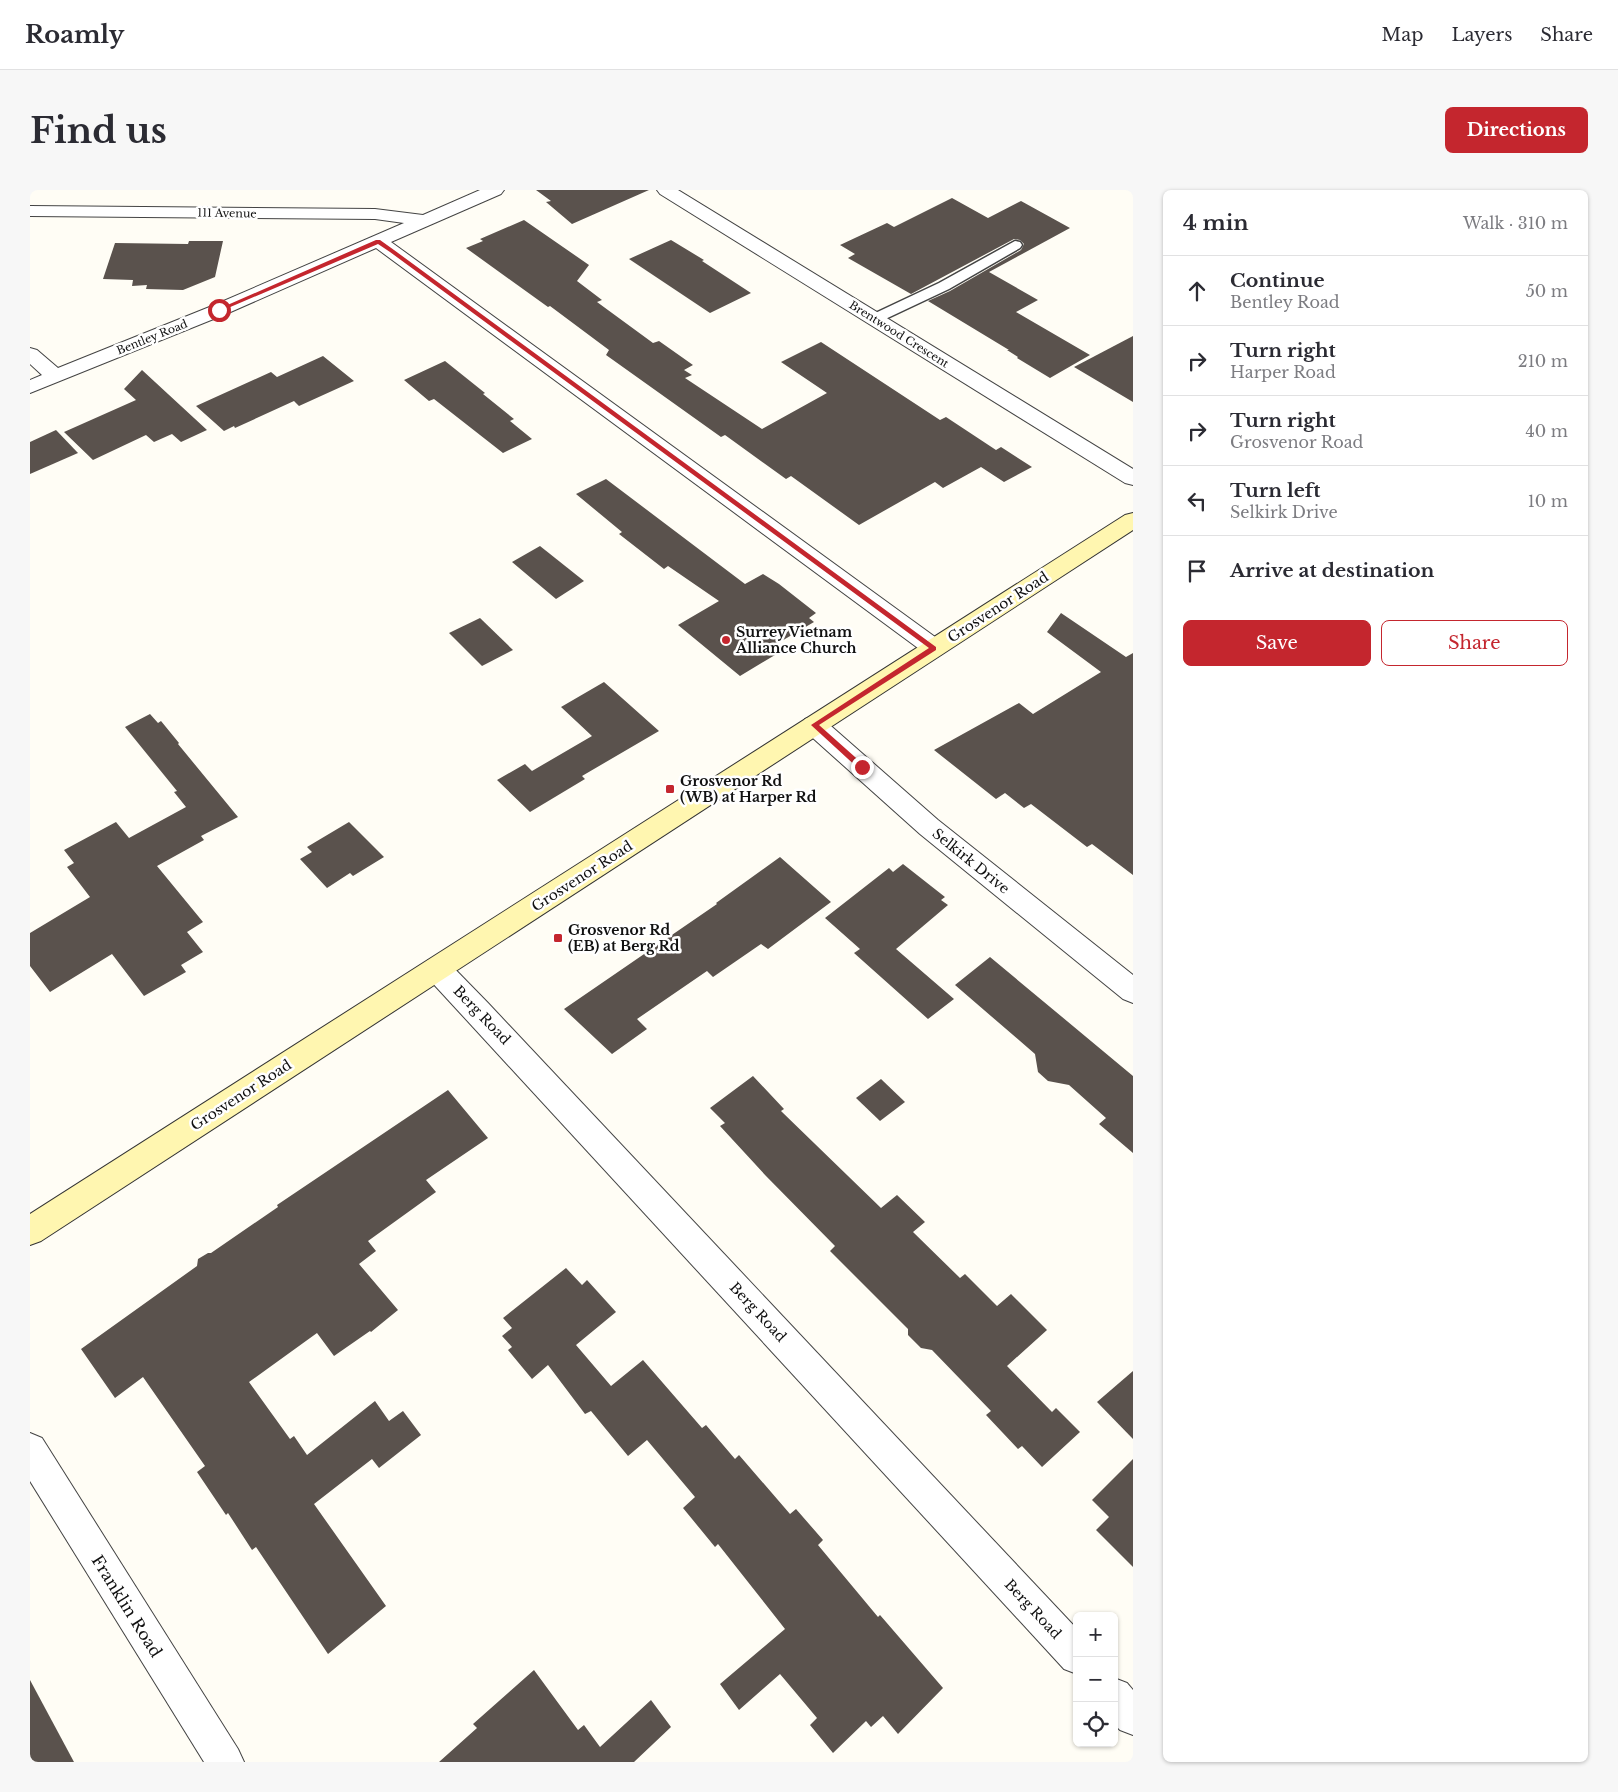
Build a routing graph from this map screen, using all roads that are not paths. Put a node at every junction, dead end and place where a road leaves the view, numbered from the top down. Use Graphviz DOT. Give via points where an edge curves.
graph roads {
  1 [pos="495,190"];
  2 [pos="666,190"];
  3 [pos="30,211"];
  4 [pos="424,220"];
  5 [pos="378,242"];
  6 [pos="1015,245"];
  7 [pos="874,319"];
  8 [pos="30,354"];
  9 [pos="56,377"];
  10 [pos="30,388"];
  11 [pos="1133,478"];
  12 [pos="1133,520"];
  13 [pos="934,648"];
  14 [pos="814,725"];
  15 [pos="437,969"];
  16 [pos="1133,991"];
  17 [pos="30,1231"];
  18 [pos="30,1450"];
  19 [pos="1073,1652"];
  20 [pos="1118,1700"];
  21 [pos="1133,1717"];
  22 [pos="225,1762"];
  1 -- 4 [label="street, Bentley Road"];
  2 -- 7 [label="street, Brentwood Crescent"];
  3 -- 4 [label="street, 111 Avenue" via="375,214"];
  4 -- 5 [label="street, Bentley Road"];
  5 -- 9 [label="street, Bentley Road"];
  5 -- 13 [label="street"];
  6 -- 7 [label="lane" via="944,286"];
  7 -- 11 [label="street, Brentwood Crescent"];
  8 -- 9 [label="street"];
  9 -- 10 [label="street, Bentley Road"];
  12 -- 13 [label="street, Grosvenor Road"];
  13 -- 14 [label="street, Grosvenor Road"];
  14 -- 15 [label="street, Grosvenor Road"];
  14 -- 16 [label="street, Selkirk Drive" via="928,827"];
  15 -- 17 [label="street, Grosvenor Road"];
  15 -- 19 [label="street, Berg Road"];
  18 -- 22 [label="street, Franklin Road"];
  20 -- 21 [label="street"];
}
